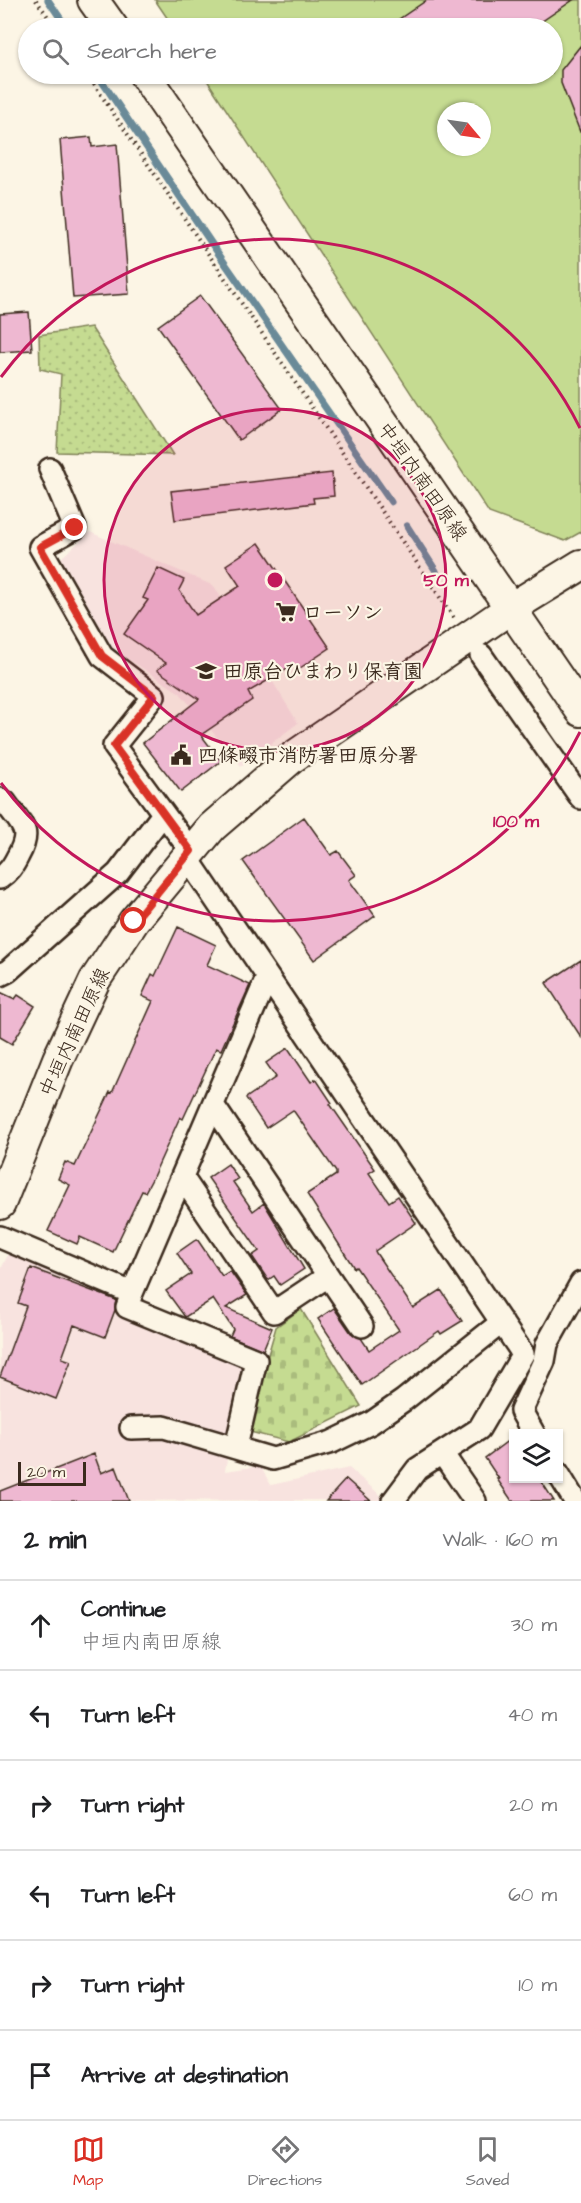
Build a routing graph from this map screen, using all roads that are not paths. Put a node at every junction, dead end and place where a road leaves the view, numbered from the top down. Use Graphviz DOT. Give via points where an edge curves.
graph roads {
  1 [pos="93,0"];
  2 [pos="106,18"];
  3 [pos="151,84"];
  4 [pos="50,469"];
  5 [pos="581,565"];
  6 [pos="511,608"];
  7 [pos="481,655"];
  8 [pos="581,711"];
  9 [pos="581,798"];
  10 [pos="0,799"];
  11 [pos="164,814"];
  12 [pos="189,853"];
  13 [pos="0,878"];
  14 [pos="0,975"];
  15 [pos="267,978"];
  16 [pos="213,1106"];
  17 [pos="182,1177"];
  18 [pos="0,1204"];
  19 [pos="0,1237"];
  20 [pos="328,1276"];
  21 [pos="581,1283"];
  22 [pos="132,1293"];
  23 [pos="501,1322"];
  24 [pos="363,1326"];
  25 [pos="131,1428"];
  26 [pos="531,1429"];
  27 [pos="236,1447"];
  28 [pos="442,1453"];
  29 [pos="563,1481"];
  30 [pos="393,1501"];
  31 [pos="475,1501"];
  32 [pos="575,1501"];
  1 -- 2 [label="main road"];
  3 -- 6 [label="main road, 中垣内南田原線"];
  4 -- 11 [label="street" via="75,528 40,547 102,656 154,696 114,746"];
  5 -- 6 [label="main road"];
  6 -- 8 [label="main road"];
  6 -- 12 [label="main road, 中垣内南田原線" via="293,757 212,827"];
  7 -- 9 [label="street"];
  10 -- 13 [label="street" via="25,831 26,841 10,871"];
  11 -- 12 [label="street"];
  11 -- 14 [label="street" via="118,873"];
  12 -- 15 [label="street"];
  12 -- 18 [label="main road, 中垣内南田原線" via="134,921 95,980 58,1059"];
  15 -- 16 [label="street"];
  15 -- 23 [label="street"];
  16 -- 17 [label="street"];
  16 -- 20 [label="street"];
  17 -- 20 [label="street" via="274,1312"];
  17 -- 22 [label="street"];
  19 -- 22 [label="street"];
  20 -- 24 [label="street"];
  21 -- 26 [label="street" via="547,1344 544,1361 521,1411"];
  22 -- 27 [label="street" via="127,1306 256,1360"];
  23 -- 27 [label="street" via="371,1424 332,1443 273,1459"];
  23 -- 28 [label="street" via="524,1354 479,1429"];
  25 -- 27 [label="street" via="164,1427"];
  28 -- 30 [label="street" via="417,1468"];
  28 -- 31 [label="street"];
  29 -- 32 [label="street"];
}
